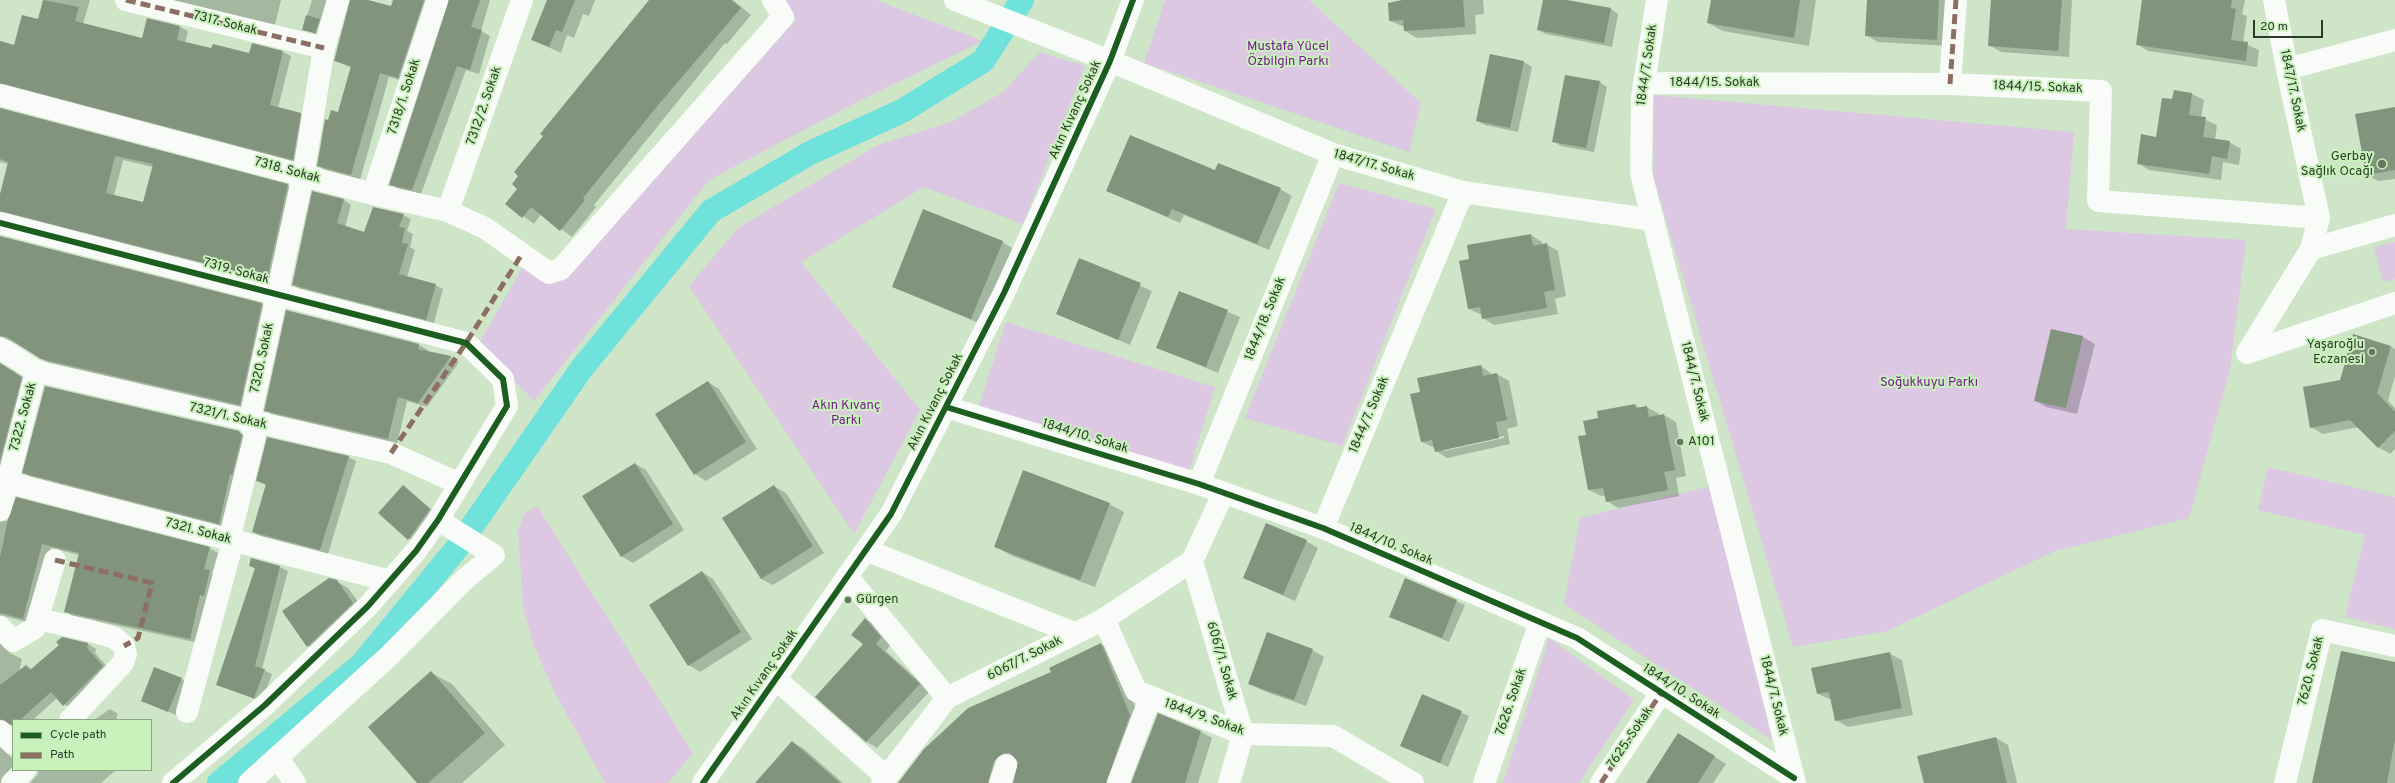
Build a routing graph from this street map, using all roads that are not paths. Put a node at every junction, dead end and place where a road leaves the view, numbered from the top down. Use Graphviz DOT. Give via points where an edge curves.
graph roads {
  1 [pos="126,0"];
  2 [pos="338,0"];
  3 [pos="437,0"];
  4 [pos="522,0"];
  5 [pos="773,0"];
  6 [pos="1133,0"];
  7 [pos="1657,0"];
  8 [pos="1956,0"];
  9 [pos="2274,0"];
  10 [pos="964,3"];
  11 [pos="2395,40"];
  12 [pos="324,48"];
  13 [pos="1110,61"];
  14 [pos="2287,68"];
  15 [pos="1644,83"];
  16 [pos="1950,84"];
  17 [pos="0,95"];
  18 [pos="1333,154"];
  19 [pos="303,175"];
  20 [pos="1463,192"];
  21 [pos="373,194"];
  22 [pos="448,211"];
  23 [pos="2319,218"];
  24 [pos="1653,220"];
  25 [pos="0,222"];
  26 [pos="2395,225"];
  27 [pos="2311,249"];
  28 [pos="276,294"];
  29 [pos="2395,303"];
  30 [pos="0,348"];
  31 [pos="36,371"];
  32 [pos="946,407"];
  33 [pos="249,422"];
  34 [pos="7,482"];
  35 [pos="458,483"];
  36 [pos="1199,484"];
  37 [pos="1223,494"];
  38 [pos="0,510"];
  39 [pos="441,522"];
  40 [pos="1323,528"];
  41 [pos="233,541"];
  42 [pos="866,550"];
  43 [pos="55,560"];
  44 [pos="1192,562"];
  45 [pos="848,576"];
  46 [pos="390,581"];
  47 [pos="38,619"];
  48 [pos="1104,619"];
  49 [pos="1540,622"];
  50 [pos="0,627"];
  51 [pos="1074,633"];
  52 [pos="2395,646"];
  53 [pos="776,679"];
  54 [pos="1662,693"];
  55 [pos="947,698"];
  56 [pos="1150,698"];
  57 [pos="187,712"];
  58 [pos="71,719"];
  59 [pos="0,731"];
  60 [pos="1243,734"];
  61 [pos="12,743"];
  62 [pos="278,758"];
  63 [pos="24,771"];
  64 [pos="884,780"];
  65 [pos="1794,781"];
  66 [pos="12,783"];
  67 [pos="173,783"];
  68 [pos="249,783"];
  69 [pos="295,783"];
  70 [pos="703,783"];
  71 [pos="1118,783"];
  72 [pos="1229,783"];
  73 [pos="1413,783"];
  74 [pos="1484,783"];
  75 [pos="1601,783"];
  76 [pos="2285,783"];
  1 -- 12 [label="street, 7317. Sokak"];
  2 -- 12 [label="street, 7320. Sokak"];
  3 -- 21 [label="street, 7318/1. Sokak"];
  4 -- 22 [label="street, 7312/2. Sokak"];
  5 -- 22 [label="street, 7318. Sokak" via="783,17 561,269 549,273 485,228"];
  6 -- 13 [label="street, Akın Kıvanç Sokak"];
  7 -- 15 [label="street, 1844/7. Sokak"];
  8 -- 16 [label="street"];
  9 -- 14 [label="street, 1847/17. Sokak"];
  10 -- 13 [label="street, 1847/17. Sokak"];
  11 -- 14 [label="street"];
  12 -- 19 [label="street, 7320. Sokak"];
  13 -- 18 [label="street, 1847/17. Sokak"];
  13 -- 32 [label="street, Akın Kıvanç Sokak" via="1004,293"];
  14 -- 23 [label="street, 1847/17. Sokak"];
  15 -- 16 [label="street, 1844/15. Sokak"];
  15 -- 24 [label="street, 1844/7. Sokak" via="1641,173"];
  16 -- 23 [label="street, 1844/15. Sokak" via="2101,91 2098,201"];
  17 -- 19 [label="street, 7318. Sokak"];
  18 -- 20 [label="street, 1847/17. Sokak"];
  18 -- 36 [label="street, 1844/18. Sokak"];
  19 -- 21 [label="street, 7318. Sokak"];
  19 -- 28 [label="street, 7320. Sokak"];
  20 -- 24 [label="street, 1847/17. Sokak"];
  20 -- 40 [label="street, 1844/7. Sokak"];
  21 -- 22 [label="street, 7318. Sokak"];
  23 -- 27 [label="street, 1847/17. Sokak"];
  24 -- 65 [label="street, 1844/7. Sokak"];
  25 -- 28 [label="street, 7319. Sokak"];
  26 -- 27 [label="street"];
  27 -- 29 [label="street, 1847/17. Sokak" via="2246,353"];
  28 -- 33 [label="street, 7320. Sokak"];
  28 -- 35 [label="street, 7319. Sokak" via="466,343 503,379 507,406"];
  30 -- 31 [label="street, 7321/1. Sokak"];
  31 -- 33 [label="street, 7321/1. Sokak"];
  31 -- 34 [label="street, 7322. Sokak"];
  32 -- 36 [label="street, 1844/10. Sokak"];
  32 -- 42 [label="street, Akın Kıvanç Sokak" via="891,514"];
  33 -- 35 [label="street, 7321/1. Sokak" via="391,453"];
  33 -- 41 [label="street, 7320. Sokak" via="255,435 232,528"];
  34 -- 38 [label="street, 7322. Sokak"];
  34 -- 41 [label="street, 7321. Sokak"];
  35 -- 39 [label="street"];
  36 -- 37 [label="street, 1844/10. Sokak"];
  37 -- 40 [label="street, 1844/10. Sokak"];
  37 -- 44 [label="street"];
  39 -- 46 [label="street"];
  39 -- 62 [label="street" via="494,555 464,580 388,656"];
  40 -- 49 [label="street, 1844/10. Sokak"];
  41 -- 46 [label="street, 7321. Sokak"];
  41 -- 57 [label="street, 7320. Sokak"];
  42 -- 45 [label="street, Akın Kıvanç Sokak"];
  42 -- 51 [label="street"];
  43 -- 47 [label="street"];
  44 -- 48 [label="street, 6067/7. Sokak"];
  44 -- 60 [label="street, 6067/1. Sokak"];
  45 -- 53 [label="street, Akın Kıvanç Sokak"];
  45 -- 55 [label="street"];
  46 -- 67 [label="street" via="368,606 264,705"];
  47 -- 50 [label="street" via="35,628 13,641"];
  47 -- 58 [label="street" via="115,638 124,646 126,654 123,663"];
  48 -- 51 [label="street, 6067/7. Sokak"];
  48 -- 56 [label="street, 1844/9. Sokak" via="1136,691"];
  49 -- 54 [label="street, 1844/10. Sokak" via="1577,638"];
  49 -- 74 [label="street, 7626. Sokak"];
  51 -- 55 [label="street, 6067/7. Sokak"];
  52 -- 76 [label="street, 7620. Sokak" via="2322,630"];
  53 -- 64 [label="street"];
  53 -- 70 [label="street, Akın Kıvanç Sokak"];
  54 -- 65 [label="street, 1844/10. Sokak"];
  54 -- 75 [label="street, 7625. Sokak"];
  55 -- 64 [label="street, 6067/7. Sokak"];
  56 -- 60 [label="street, 1844/9. Sokak"];
  56 -- 71 [label="street"];
  59 -- 61 [label="street"];
  60 -- 72 [label="street"];
  60 -- 73 [label="street, 1844/9. Sokak" via="1333,736"];
  62 -- 68 [label="street"];
  62 -- 69 [label="street"];
  63 -- 66 [label="street"];
}
